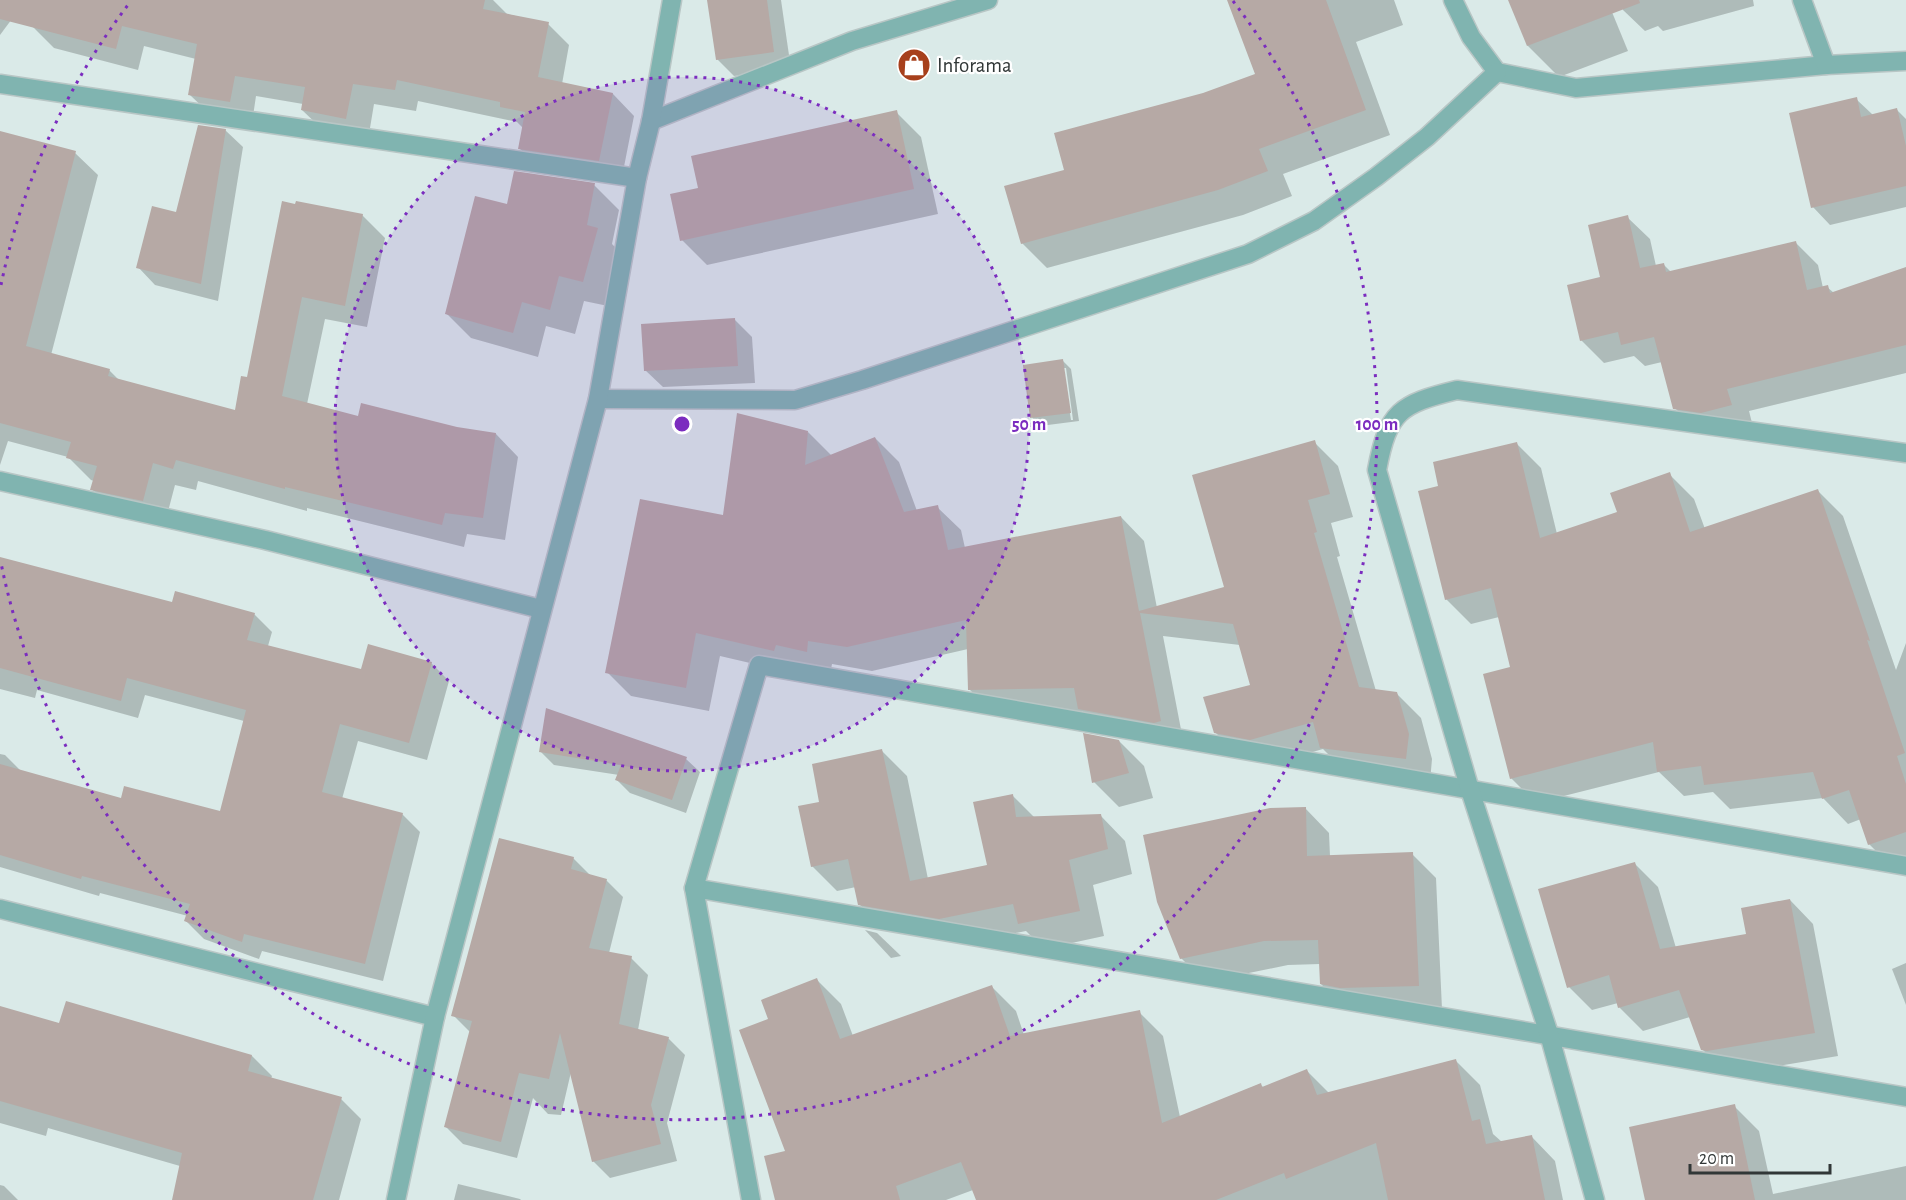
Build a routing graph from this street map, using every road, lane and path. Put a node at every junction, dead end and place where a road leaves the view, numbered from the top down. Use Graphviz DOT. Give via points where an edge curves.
graph roads {
  1 [pos="672,0"];
  2 [pos="988,0"];
  3 [pos="1453,0"];
  4 [pos="1802,0"];
  5 [pos="1906,61"];
  6 [pos="1826,65"];
  7 [pos="1497,72"];
  8 [pos="0,84"];
  9 [pos="651,121"];
  10 [pos="637,178"];
  11 [pos="598,399"];
  12 [pos="1906,453"];
  13 [pos="0,481"];
  14 [pos="541,609"];
  15 [pos="1470,790"];
  16 [pos="1906,866"];
  17 [pos="694,888"];
  18 [pos="0,909"];
  19 [pos="435,1017"];
  20 [pos="1549,1034"];
  21 [pos="1906,1098"];
  22 [pos="396,1200"];
  23 [pos="752,1200"];
  24 [pos="1595,1200"];
  1 -- 9 [label="street"];
  2 -- 9 [label="street" via="852,41"];
  3 -- 7 [label="street" via="1471,37"];
  4 -- 6 [label="street"];
  5 -- 6 [label="street"];
  6 -- 7 [label="street" via="1576,87"];
  7 -- 11 [label="street" via="1427,137 1376,177 1314,221 1248,254 795,400"];
  8 -- 10 [label="street"];
  9 -- 10 [label="street"];
  10 -- 11 [label="street"];
  11 -- 14 [label="street"];
  12 -- 15 [label="street" via="1457,390 1422,399 1394,416 1382,444 1377,470"];
  13 -- 14 [label="street" via="265,540"];
  14 -- 19 [label="street"];
  15 -- 16 [label="street"];
  15 -- 17 [label="street" via="759,665"];
  15 -- 20 [label="street"];
  17 -- 20 [label="street"];
  17 -- 23 [label="street"];
  18 -- 19 [label="street"];
  19 -- 22 [label="street"];
  20 -- 21 [label="street"];
  20 -- 24 [label="street"];
}
